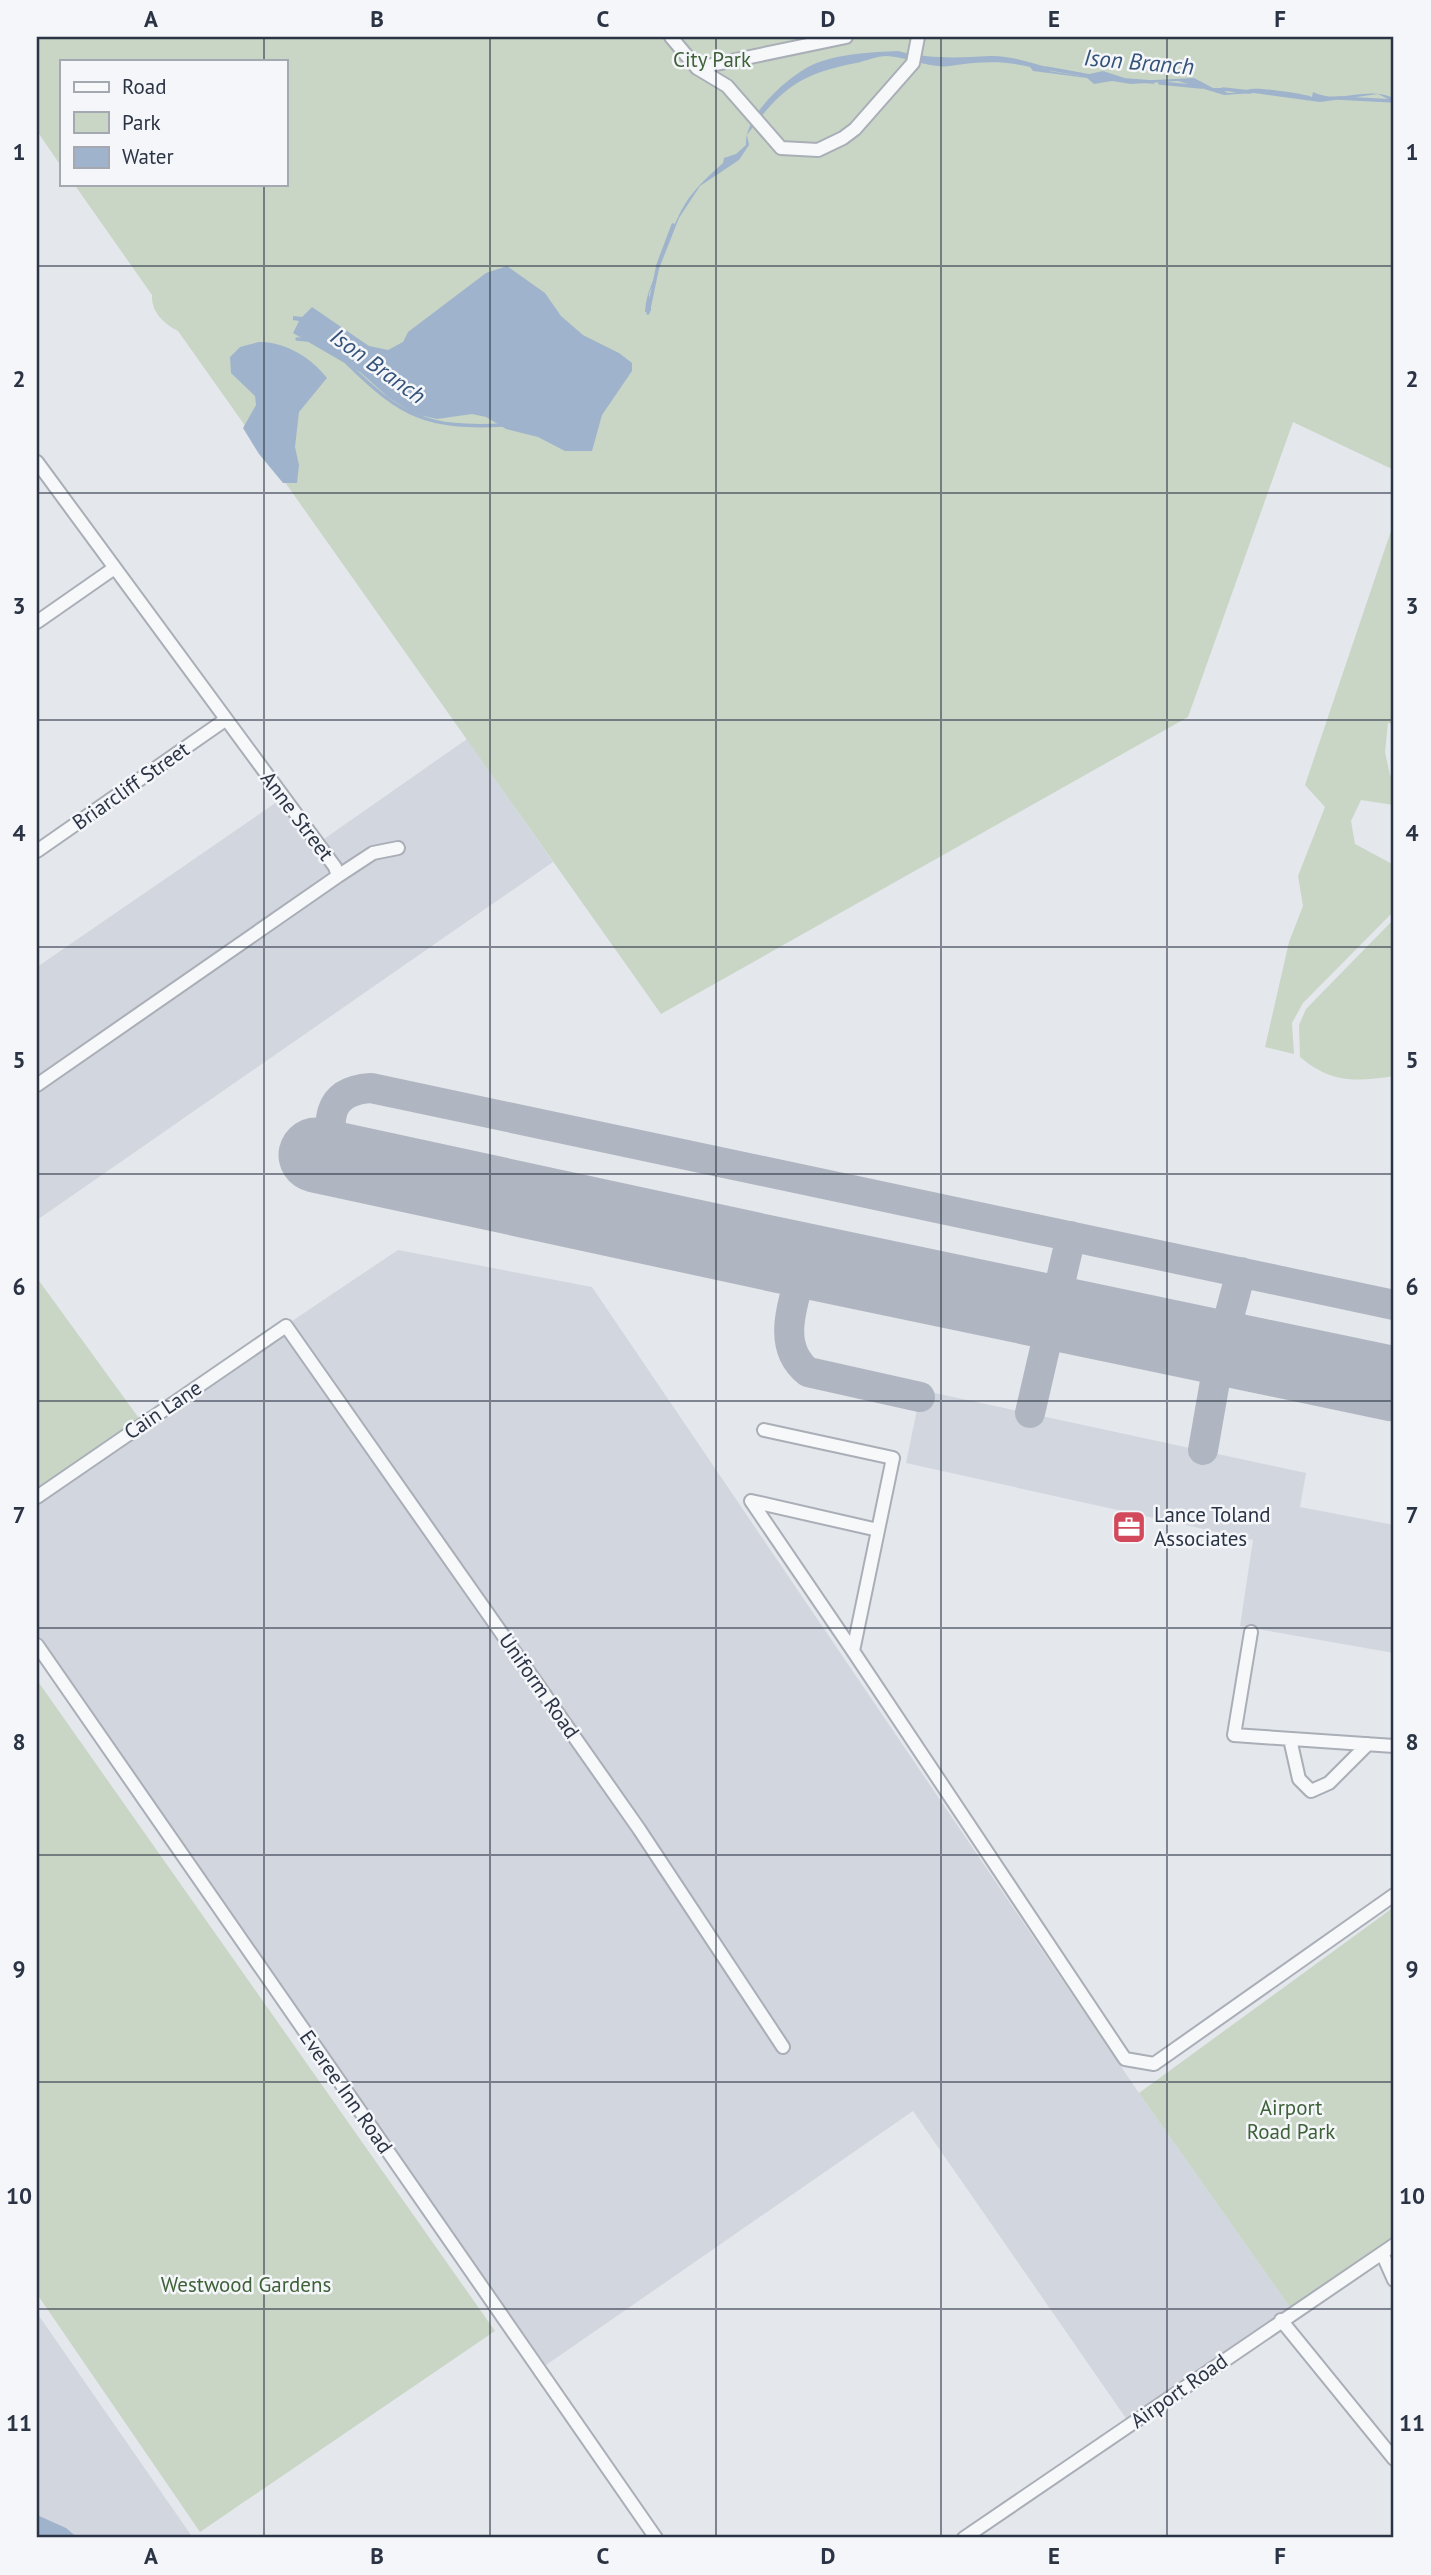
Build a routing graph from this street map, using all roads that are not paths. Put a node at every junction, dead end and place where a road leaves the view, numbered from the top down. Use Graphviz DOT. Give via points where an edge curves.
graph roads {
  1 [pos="671,37"];
  2 [pos="846,37"];
  3 [pos="917,41"];
  4 [pos="697,68"];
  5 [pos="37,463"];
  6 [pos="113,569"];
  7 [pos="37,622"];
  8 [pos="225,720"];
  9 [pos="398,848"];
  10 [pos="37,851"];
  11 [pos="338,876"];
  12 [pos="37,1085"];
  13 [pos="289,1329"];
  14 [pos="764,1430"];
  15 [pos="37,1497"];
  16 [pos="878,1530"];
  17 [pos="1251,1632"];
  18 [pos="37,1645"];
  19 [pos="853,1651"];
  20 [pos="1290,1739"];
  21 [pos="1368,1744"];
  22 [pos="1394,1746"];
  23 [pos="1394,1895"];
  24 [pos="783,2047"];
  25 [pos="1394,2245"];
  26 [pos="1382,2253"];
  27 [pos="1394,2280"];
  28 [pos="1281,2320"];
  29 [pos="1394,2459"];
  30 [pos="656,2538"];
  31 [pos="964,2538"];
  1 -- 4 [label="street"];
  2 -- 4 [label="street"];
  3 -- 4 [label="street" via="913,63 855,129 818,150 781,148 727,86"];
  5 -- 6 [label="street, Anne Street"];
  6 -- 7 [label="street"];
  6 -- 8 [label="street, Anne Street"];
  8 -- 10 [label="street, Briarcliff Street"];
  8 -- 11 [label="street, Anne Street"];
  9 -- 11 [label="street" via="373,853"];
  11 -- 12 [label="street, Anne Street"];
  13 -- 15 [label="street, Cain Lane" via="286,1326"];
  13 -- 24 [label="street, Uniform Road" via="639,1829"];
  14 -- 16 [label="street" via="894,1458"];
  16 -- 19 [label="street"];
  16 -- 19 [label="street" via="751,1501"];
  17 -- 20 [label="street" via="1234,1735"];
  18 -- 30 [label="street, Everee Inn Road"];
  19 -- 23 [label="street" via="1125,2059 1154,2064"];
  20 -- 21 [label="street"];
  20 -- 21 [label="street" via="1299,1779 1311,1791 1329,1783"];
  21 -- 22 [label="street"];
  25 -- 26 [label="street, Airport Road"];
  26 -- 27 [label="street"];
  26 -- 28 [label="street, Airport Road"];
  28 -- 29 [label="street"];
  28 -- 31 [label="street, Airport Road"];
}
